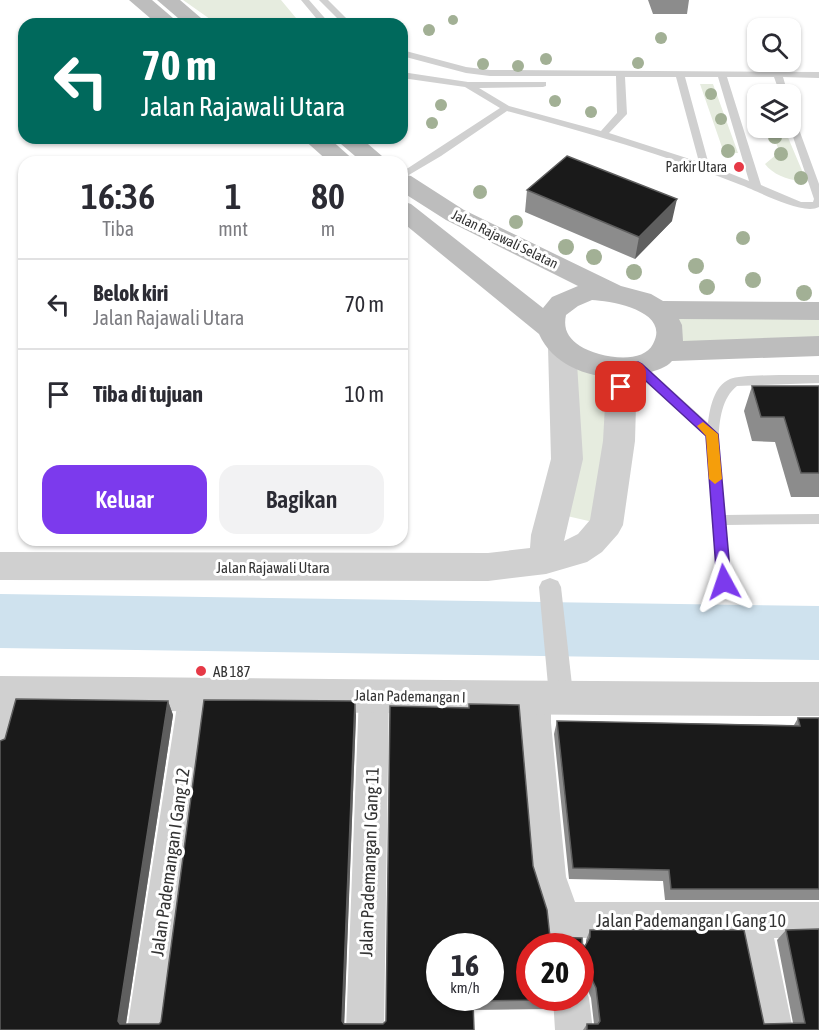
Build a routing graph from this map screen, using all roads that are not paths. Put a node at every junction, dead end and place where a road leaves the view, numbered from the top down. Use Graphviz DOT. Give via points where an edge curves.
graph roads {
  1 [pos="139,0"];
  2 [pos="167,0"];
  3 [pos="305,0"];
  4 [pos="323,0"];
  5 [pos="162,18"];
  6 [pos="190,18"];
  7 [pos="321,18"];
  8 [pos="342,18"];
  9 [pos="408,55"];
  10 [pos="679,73"];
  11 [pos="721,73"];
  12 [pos="585,74"];
  13 [pos="620,74"];
  14 [pos="777,74"];
  15 [pos="819,75"];
  16 [pos="408,76"];
  17 [pos="780,84"];
  18 [pos="468,85"];
  19 [pos="506,108"];
  20 [pos="603,134"];
  21 [pos="798,138"];
  22 [pos="322,144"];
  23 [pos="354,144"];
  24 [pos="337,156"];
  25 [pos="369,156"];
  26 [pos="705,166"];
  27 [pos="408,172"];
  28 [pos="408,185"];
  29 [pos="756,187"];
  30 [pos="408,214"];
  31 [pos="610,291"];
  32 [pos="658,310"];
  33 [pos="819,311"];
  34 [pos="556,337"];
  35 [pos="819,346"];
  36 [pos="664,351"];
  37 [pos="630,368"];
  38 [pos="819,379"];
  39 [pos="712,434"];
  40 [pos="554,513"];
  41 [pos="819,519"];
  42 [pos="719,520"];
  43 [pos="606,525"];
  44 [pos="0,566"];
  45 [pos="549,581"];
  46 [pos="724,582"];
  47 [pos="552,687"];
  48 [pos="6,693"];
  49 [pos="194,693"];
  50 [pos="374,695"];
  51 [pos="819,699"];
  52 [pos="0,742"];
  53 [pos="752,919"];
  54 [pos="819,921"];
  55 [pos="565,933"];
  56 [pos="572,1011"];
  57 [pos="146,1030"];
  58 [pos="365,1030"];
  59 [pos="574,1030"];
  60 [pos="774,1030"];
  1 -- 5 [label="main road"];
  2 -- 6 [label="main road"];
  3 -- 7 [label="lane"];
  4 -- 8 [label="lane"];
  9 -- 12 [label="lane" via="490,73"];
  10 -- 11 [label="lane"];
  10 -- 13 [label="lane"];
  10 -- 26 [label="lane"];
  11 -- 14 [label="lane"];
  11 -- 29 [label="lane"];
  12 -- 13 [label="lane"];
  12 -- 18 [label="lane" via="555,84"];
  13 -- 20 [label="lane" via="622,114"];
  14 -- 15 [label="lane"];
  14 -- 17 [label="lane"];
  16 -- 18 [label="lane"];
  18 -- 19 [label="lane"];
  19 -- 20 [label="lane"];
  19 -- 27 [label="lane"];
  20 -- 26 [label="lane"];
  21 -- 29 [label="lane" via="819,199 817,204 798,204"];
  22 -- 24 [label="main road"];
  23 -- 25 [label="main road"];
  26 -- 29 [label="lane"];
  28 -- 31 [label="main road, Jalan Rajawali Selatan" via="455,216"];
  30 -- 34 [label="main road, Jalan Rajawali Selatan"];
  31 -- 32 [label="main road" via="632,296"];
  31 -- 34 [label="main road" via="574,295 560,304 552,315"];
  32 -- 33 [label="main road"];
  32 -- 36 [label="main road" via="668,323 670,337"];
  34 -- 37 [label="main road" via="591,364"];
  34 -- 40 [label="street" via="567,459"];
  35 -- 36 [label="main road"];
  36 -- 37 [label="main road" via="651,362"];
  37 -- 39 [label="lane"];
  37 -- 43 [label="street"];
  38 -- 39 [label="lane" via="734,382 719,395"];
  39 -- 42 [label="lane"];
  40 -- 43 [label="street"];
  40 -- 45 [label="street" via="548,536"];
  41 -- 42 [label="lane"];
  42 -- 46 [label="lane"];
  43 -- 45 [label="street, Jalan Rajawali Utara"];
  44 -- 45 [label="street, Jalan Rajawali Utara" via="488,567"];
  45 -- 47 [label="street"];
  47 -- 50 [label="street, Jalan Pademangan I"];
  47 -- 51 [label="street, Jalan Pademangan I"];
  47 -- 55 [label="street, Jalan Pademangan I Gang 10" via="535,723 549,877"];
  48 -- 49 [label="street, Jalan Pademangan I"];
  48 -- 52 [label="street"];
  49 -- 50 [label="street, Jalan Pademangan I"];
  49 -- 57 [label="street, Jalan Pademangan I Gang 12"];
  50 -- 58 [label="street, Jalan Pademangan I Gang 11"];
  53 -- 54 [label="street, Jalan Pademangan I Gang 10"];
  53 -- 55 [label="street, Jalan Pademangan I Gang 10"];
  53 -- 60 [label="street"];
  56 -- 59 [label="street"];
}
